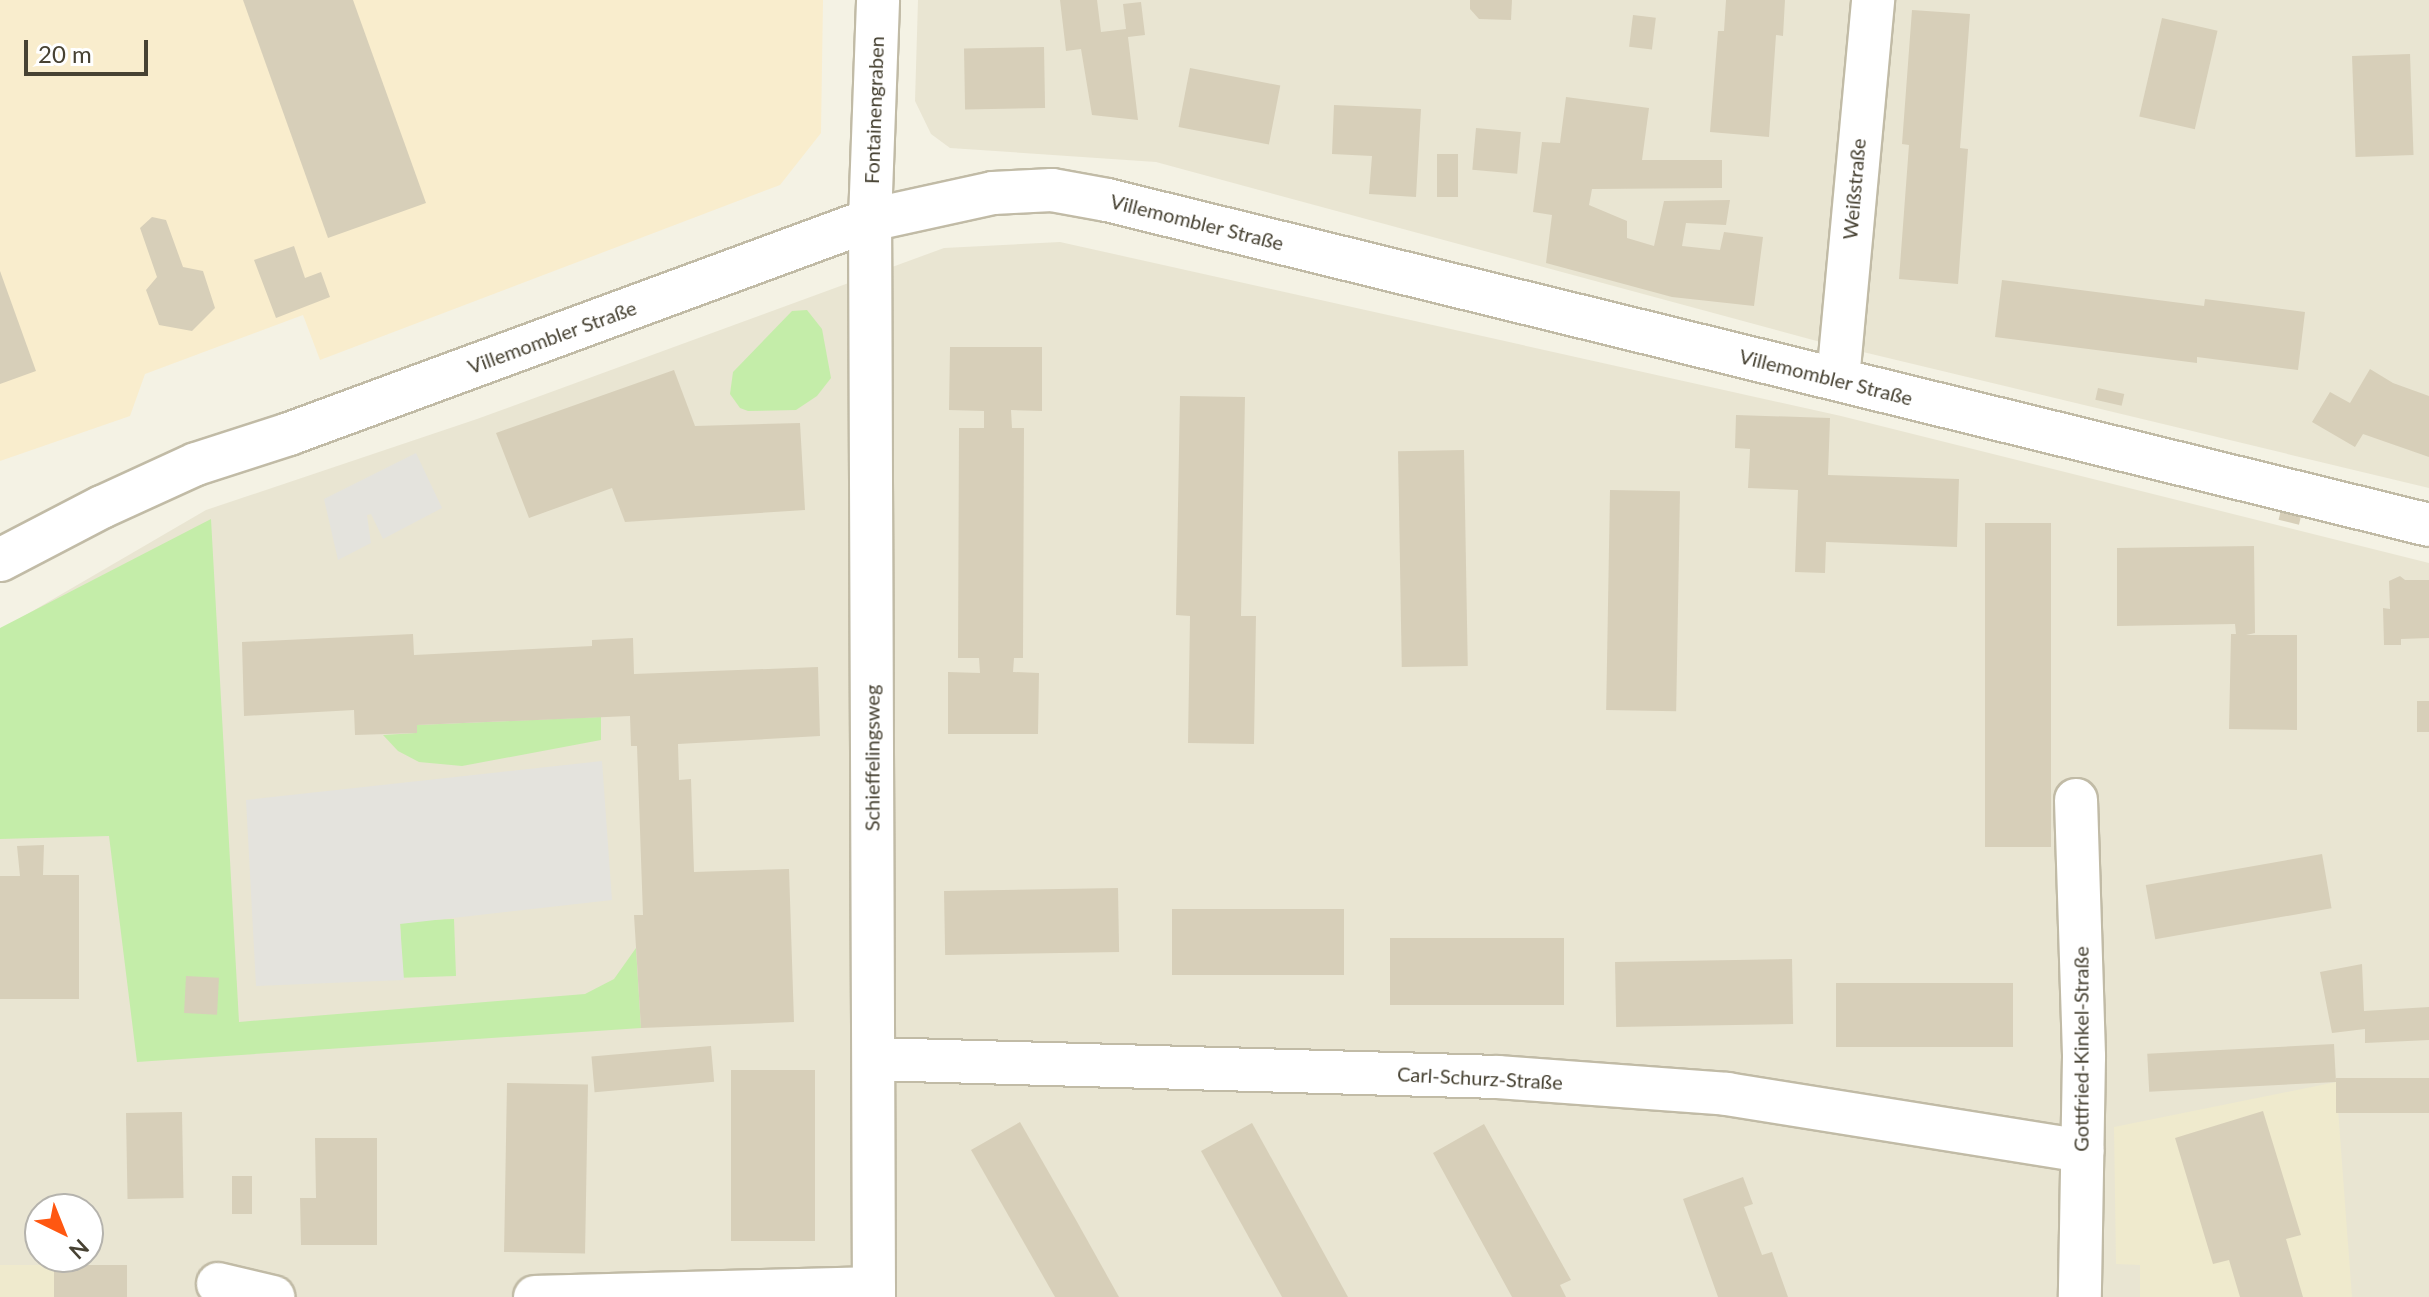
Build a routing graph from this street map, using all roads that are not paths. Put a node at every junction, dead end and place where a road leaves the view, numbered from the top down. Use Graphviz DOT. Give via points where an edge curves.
graph roads {
  1 [pos="878,0"];
  2 [pos="1873,0"];
  3 [pos="870,220"];
  4 [pos="1838,379"];
  5 [pos="2429,525"];
  6 [pos="0,560"];
  7 [pos="2076,800"];
  8 [pos="874,1059"];
  9 [pos="2082,1151"];
  10 [pos="218,1284"];
  11 [pos="874,1293"];
  12 [pos="273,1297"];
  13 [pos="535,1297"];
  14 [pos="2080,1297"];
  1 -- 3 [label="street, Fontainengraben"];
  2 -- 4 [label="street, Weißstraße"];
  3 -- 4 [label="street, Villemombler Straße" via="993,193 1052,190"];
  3 -- 6 [label="street, Villemombler Straße" via="196,464"];
  3 -- 8 [label="street, Schieffelingsweg"];
  4 -- 5 [label="street, Villemombler Straße"];
  7 -- 9 [label="street, Gottfried-Kinkel-Straße"];
  8 -- 9 [label="street, Carl-Schurz-Straße" via="1498,1077 1727,1094"];
  8 -- 11 [label="street, Schieffelingsweg"];
  9 -- 14 [label="street, Gottfried-Kinkel-Straße"];
  10 -- 12 [label="street"];
  11 -- 13 [label="street"];
}
